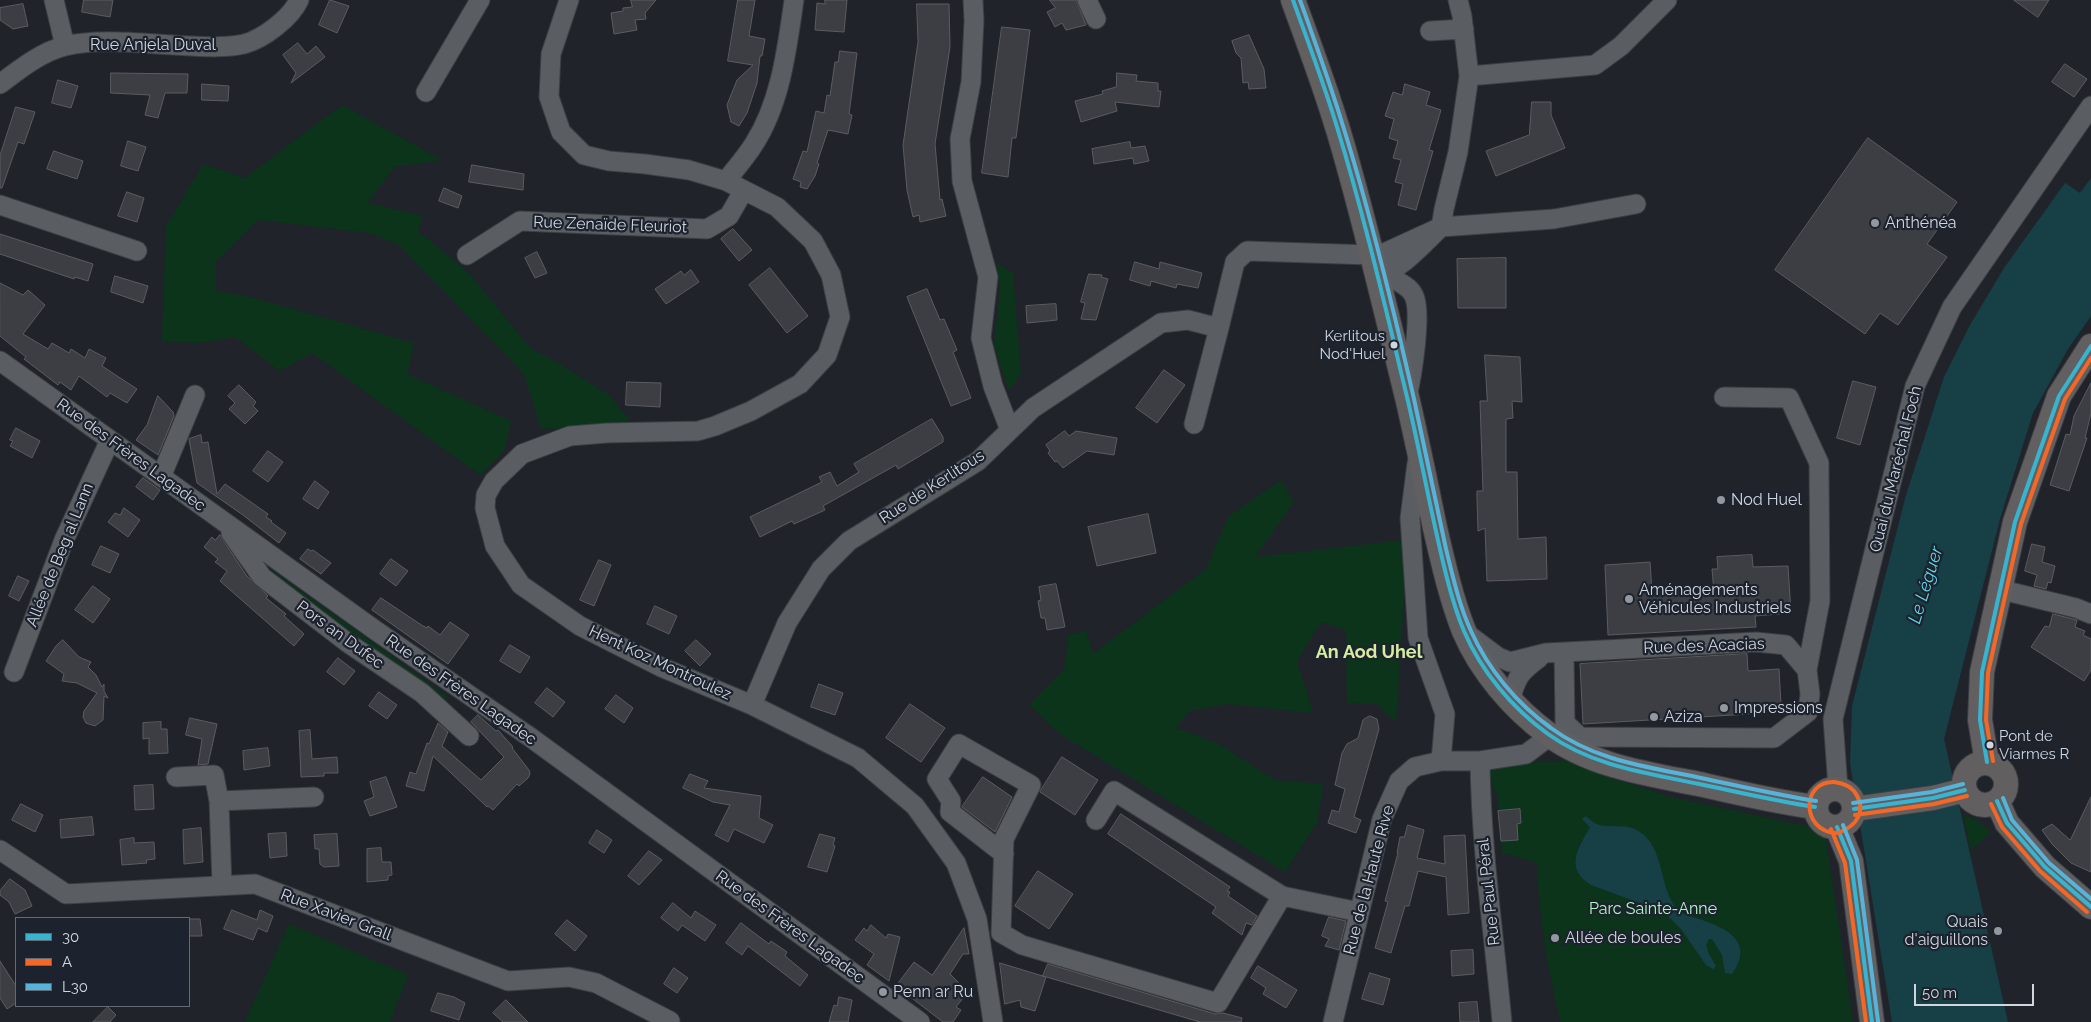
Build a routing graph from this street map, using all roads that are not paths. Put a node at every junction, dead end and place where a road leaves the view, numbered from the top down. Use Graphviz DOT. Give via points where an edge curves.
graph roads {
  1 [pos="54,0"];
  2 [pos="299,0"];
  3 [pos="480,0"];
  4 [pos="569,0"];
  5 [pos="794,0"];
  6 [pos="973,0"];
  7 [pos="1087,0"];
  8 [pos="1293,0"];
  9 [pos="1458,0"];
  10 [pos="1667,0"];
  11 [pos="1096,19"];
  12 [pos="1464,29"];
  13 [pos="1430,31"];
  14 [pos="65,46"];
  15 [pos="1469,76"];
  16 [pos="0,84"];
  17 [pos="426,92"];
  18 [pos="2091,106"];
  19 [pos="726,181"];
  20 [pos="744,190"];
  21 [pos="1636,204"];
  22 [pos="0,205"];
  23 [pos="1442,227"];
  24 [pos="137,251"];
  25 [pos="467,255"];
  26 [pos="1379,268"];
  27 [pos="1219,328"];
  28 [pos="2091,346"];
  29 [pos="0,360"];
  30 [pos="195,395"];
  31 [pos="1724,397"];
  32 [pos="1407,398"];
  33 [pos="1194,424"];
  34 [pos="1010,430"];
  35 [pos="110,440"];
  36 [pos="1419,451"];
  37 [pos="161,477"];
  38 [pos="225,523"];
  39 [pos="1998,589"];
  40 [pos="2091,614"];
  41 [pos="1464,631"];
  42 [pos="1555,653"];
  43 [pos="1807,670"];
  44 [pos="14,672"];
  45 [pos="1510,700"];
  46 [pos="752,705"];
  47 [pos="1808,712"];
  48 [pos="1833,720"];
  49 [pos="469,736"];
  50 [pos="1550,736"];
  51 [pos="1480,761"];
  52 [pos="1441,762"];
  53 [pos="1988,762"];
  54 [pos="176,777"];
  55 [pos="1838,788"];
  56 [pos="1962,790"];
  57 [pos="314,797"];
  58 [pos="219,801"];
  59 [pos="1997,801"];
  60 [pos="1815,807"];
  61 [pos="1856,808"];
  62 [pos="1096,820"];
  63 [pos="1837,827"];
  64 [pos="0,850"];
  65 [pos="1004,854"];
  66 [pos="222,885"];
  67 [pos="1282,896"];
  68 [pos="2091,907"];
  69 [pos="1359,912"];
  70 [pos="1000,933"];
  71 [pos="980,938"];
  72 [pos="671,1022"];
  73 [pos="920,1022"];
  74 [pos="993,1022"];
  75 [pos="1333,1022"];
  76 [pos="1502,1022"];
  77 [pos="1872,1022"];
  1 -- 14 [label="street"];
  2 -- 14 [label="street, Rue Anjela Duval" via="276,27 245,44 211,47 104,42"];
  3 -- 17 [label="street"];
  4 -- 19 [label="street, Hent Koz Montroulez" via="551,54 549,97 561,132 584,155 689,170"];
  5 -- 19 [label="street" via="774,101 754,144"];
  6 -- 34 [label="street" via="971,82 960,139 962,181 988,277 981,338 993,386"];
  7 -- 11 [label="street"];
  8 -- 26 [label="main road" via="1323,83"];
  9 -- 12 [label="street"];
  10 -- 15 [label="street" via="1621,46 1595,65"];
  12 -- 13 [label="street"];
  12 -- 15 [label="street"];
  14 -- 16 [label="street, Rue Anjela Duval" via="29,62"];
  15 -- 23 [label="street" via="1458,152"];
  18 -- 48 [label="street, Quai du Maréchal Foch" via="1952,306 1915,386"];
  19 -- 20 [label="street, Hent Koz Montroulez"];
  20 -- 25 [label="street, Rue Zenaïde Fleuriot" via="729,216 706,229 520,221"];
  20 -- 46 [label="street, Hent Koz Montroulez" via="777,207 813,241 832,275 840,317 827,355 800,384 715,426 671,433 570,436 522,454 494,481 486,495 485,508 495,546 521,585 580,626 661,667"];
  21 -- 23 [label="street" via="1554,219"];
  22 -- 24 [label="street"];
  23 -- 26 [label="street" via="1382,254"];
  26 -- 27 [label="street" via="1247,251 1235,262"];
  26 -- 32 [label="main road"];
  26 -- 32 [label="street" via="1406,285 1414,296 1416,331"];
  27 -- 33 [label="street"];
  27 -- 34 [label="street, Rue de Kerlitous" via="1188,320 1161,322 1033,408"];
  28 -- 39 [label="main road" via="2059,396 2015,522"];
  29 -- 35 [label="street, Rue des Frères Lagadec"];
  30 -- 37 [label="street"];
  31 -- 43 [label="street" via="1788,398 1819,462 1820,601"];
  32 -- 36 [label="main road"];
  34 -- 46 [label="street, Rue de Kerlitous" via="978,461 849,541 821,568 788,623"];
  35 -- 37 [label="street, Rue des Frères Lagadec"];
  35 -- 44 [label="street, Allée de Beg al Lann" via="64,540"];
  36 -- 41 [label="main road" via="1444,568"];
  36 -- 52 [label="street" via="1410,518 1418,638 1445,714"];
  37 -- 38 [label="street, Rue des Frères Lagadec"];
  38 -- 49 [label="street, Pors an Dufec" via="262,577 348,643 422,693"];
  38 -- 73 [label="street, Rue des Frères Lagadec" via="530,737"];
  39 -- 40 [label="street"];
  39 -- 53 [label="main road" via="1982,672 1980,720"];
  41 -- 42 [label="street, Rue des Acacias" via="1498,658 1510,662"];
  41 -- 45 [label="main road" via="1481,665"];
  42 -- 43 [label="street, Rue des Acacias" via="1756,642 1786,645"];
  42 -- 45 [label="street" via="1522,670"];
  42 -- 47 [label="street" via="1565,723 1580,738 1774,738"];
  43 -- 47 [label="street"];
  45 -- 50 [label="main road"];
  46 -- 71 [label="street, Hent Koz Montroulez" via="858,758 915,806 956,863"];
  47 -- 48 [label="street"];
  48 -- 55 [label="street, Quai du Maréchal Foch"];
  50 -- 51 [label="street, Rue de la Haute Rive" via="1526,754"];
  50 -- 60 [label="main road" via="1605,763"];
  51 -- 52 [label="street, Rue de la Haute Rive"];
  51 -- 76 [label="street, Rue Paul Péral"];
  52 -- 69 [label="street, Rue de la Haute Rive" via="1415,767 1398,781 1382,819"];
  53 -- 56 [label="main road" via="1970,768"];
  53 -- 59 [label="main road" via="2000,769 2006,782"];
  54 -- 58 [label="street" via="214,775"];
  55 -- 60 [label="main road" via="1819,795"];
  55 -- 61 [label="main road" via="1850,796"];
  56 -- 59 [label="main road" via="1978,804"];
  56 -- 61 [label="main road" via="1933,798"];
  57 -- 58 [label="street"];
  58 -- 66 [label="street"];
  59 -- 68 [label="main road" via="2006,823 2045,867"];
  60 -- 63 [label="main road" via="1819,820"];
  61 -- 63 [label="main road" via="1849,821"];
  62 -- 67 [label="street" via="1114,792"];
  63 -- 77 [label="main road" via="1851,861"];
  64 -- 66 [label="street, Rue Xavier Grall" via="66,894"];
  65 -- 65 [label="street" via="1004,839 1031,785 959,744 937,779 951,801 950,812"];
  65 -- 70 [label="street"];
  66 -- 72 [label="street, Rue Xavier Grall" via="255,884 508,981 569,977 596,984"];
  67 -- 69 [label="street"];
  67 -- 70 [label="street" via="1218,1003 1022,945"];
  69 -- 75 [label="street, Rue de la Haute Rive"];
  70 -- 71 [label="street"];
  71 -- 74 [label="street, Hent Koz Montroulez"];
}
